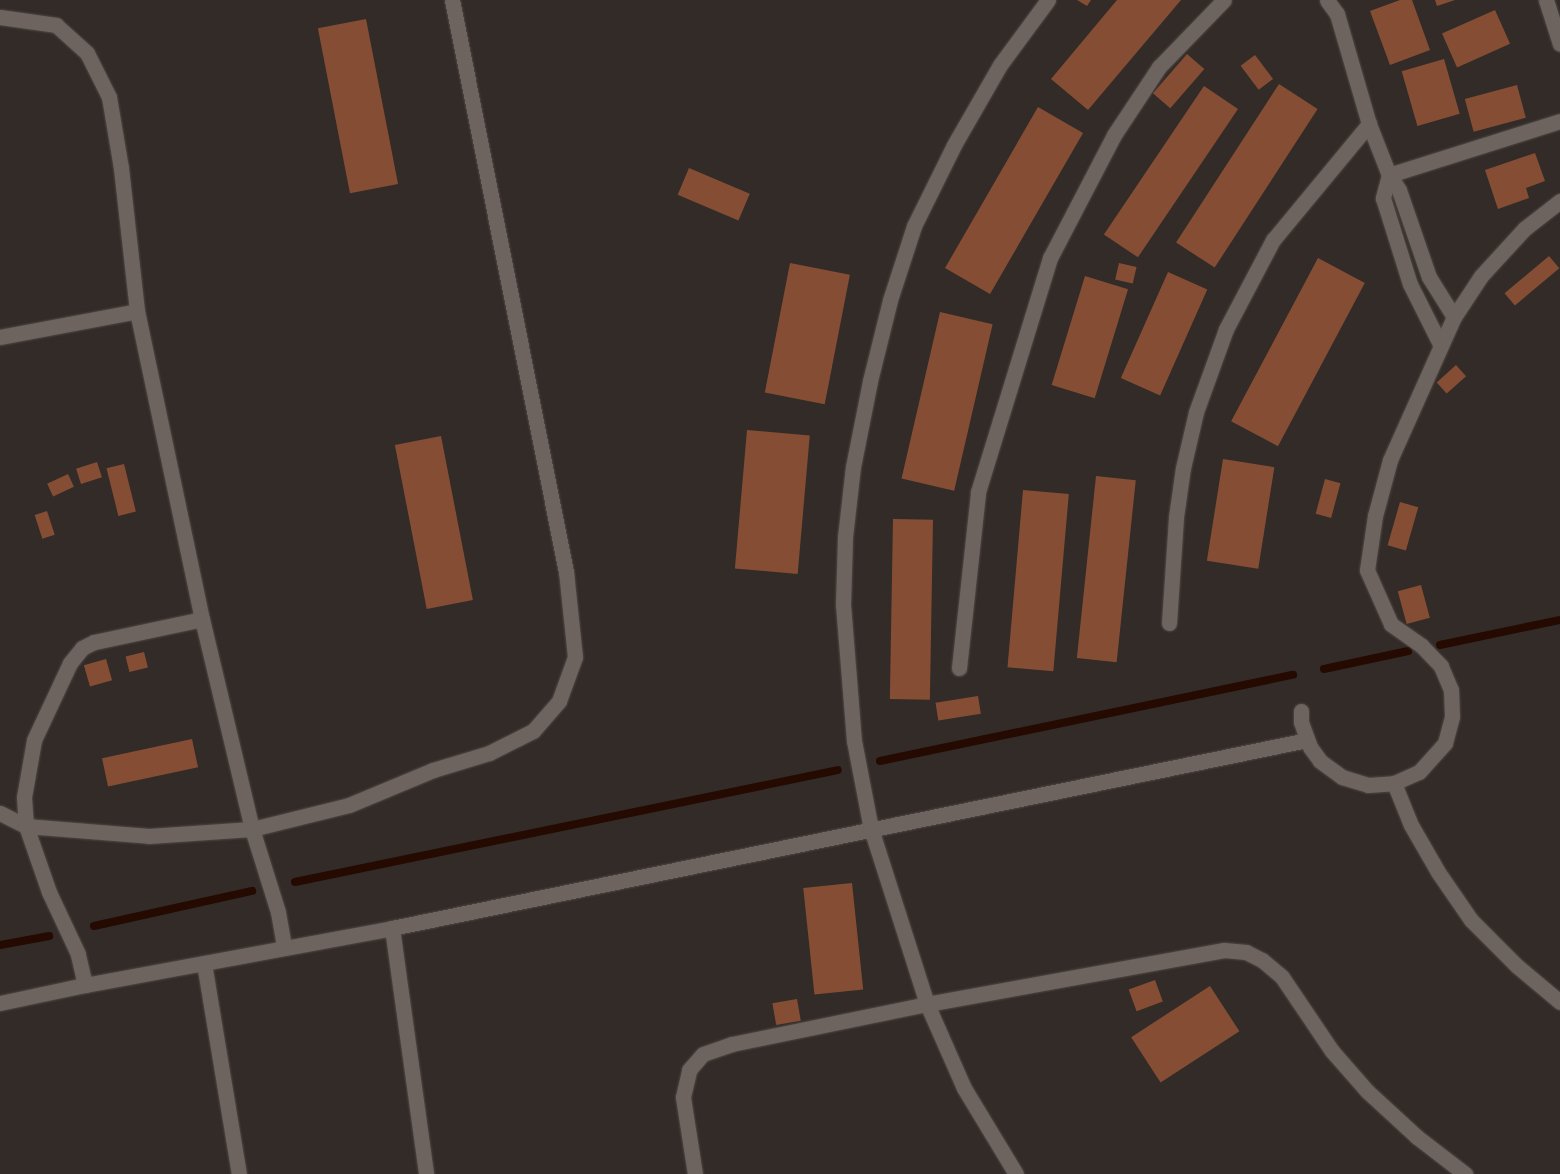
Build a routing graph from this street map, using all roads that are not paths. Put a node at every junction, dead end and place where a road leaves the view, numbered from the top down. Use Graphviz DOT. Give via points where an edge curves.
graph roads {
  1 [pos="452,0"];
  2 [pos="1048,0"];
  3 [pos="1224,0"];
  4 [pos="1327,0"];
  5 [pos="1546,0"];
  6 [pos="0,17"];
  7 [pos="1560,44"];
  8 [pos="1560,121"];
  9 [pos="1369,124"];
  10 [pos="1389,175"];
  11 [pos="1560,201"];
  12 [pos="137,311"];
  13 [pos="1454,318"];
  14 [pos="0,337"];
  15 [pos="1440,344"];
  16 [pos="202,619"];
  17 [pos="1169,623"];
  18 [pos="959,668"];
  19 [pos="1301,711"];
  20 [pos="1307,740"];
  21 [pos="1394,783"];
  22 [pos="0,813"];
  23 [pos="26,826"];
  24 [pos="252,829"];
  25 [pos="871,829"];
  26 [pos="392,928"];
  27 [pos="284,947"];
  28 [pos="204,964"];
  29 [pos="85,984"];
  30 [pos="1560,1002"];
  31 [pos="0,1003"];
  32 [pos="927,1004"];
  33 [pos="239,1174"];
  34 [pos="426,1174"];
  35 [pos="695,1174"];
  36 [pos="1016,1174"];
  37 [pos="1465,1174"];
  1 -- 24 [label="lane" via="566,572 575,658 559,700 533,731 489,753 433,770 349,805"];
  2 -- 25 [label="lane" via="1000,65 954,145 914,226 890,300 870,381 853,467 845,537 843,605 854,741"];
  3 -- 18 [label="lane" via="1159,66 1114,135 1050,258 978,492"];
  4 -- 9 [label="lane" via="1337,14"];
  5 -- 7 [label="lane"];
  6 -- 12 [label="lane" via="56,24 87,53 109,97 121,168"];
  8 -- 10 [label="lane"];
  9 -- 10 [label="lane"];
  9 -- 17 [label="lane" via="1273,240 1226,329 1196,412 1183,468 1176,517"];
  10 -- 13 [label="lane" via="1399,190 1429,277"];
  10 -- 15 [label="lane" via="1383,198 1410,284"];
  11 -- 13 [label="lane" via="1524,229 1481,276"];
  12 -- 14 [label="lane"];
  12 -- 16 [label="lane"];
  13 -- 15 [label="lane"];
  15 -- 21 [label="lane" via="1390,460 1375,516 1367,570 1392,624 1422,646 1441,666 1451,690 1452,717 1445,743 1419,772"];
  16 -- 23 [label="lane" via="94,642 82,648 70,663 34,740 24,797"];
  16 -- 24 [label="lane"];
  19 -- 20 [label="lane" via="1300,722"];
  20 -- 21 [label="lane" via="1320,762 1342,777 1368,785"];
  20 -- 25 [label="lane"];
  21 -- 30 [label="lane" via="1438,872 1472,920 1517,966"];
  22 -- 23 [label="lane"];
  23 -- 24 [label="lane" via="149,836"];
  23 -- 29 [label="lane" via="49,892 78,954"];
  24 -- 27 [label="lane" via="278,912"];
  25 -- 26 [label="lane"];
  25 -- 32 [label="lane"];
  26 -- 27 [label="lane"];
  26 -- 34 [label="lane"];
  27 -- 28 [label="lane"];
  28 -- 29 [label="lane"];
  28 -- 33 [label="lane"];
  29 -- 31 [label="lane"];
  32 -- 35 [label="lane" via="732,1044 703,1054 689,1070 683,1097"];
  32 -- 36 [label="lane" via="964,1088"];
  32 -- 37 [label="lane" via="1224,950 1246,952 1262,960 1282,977 1332,1051 1367,1091 1417,1137"];
}
